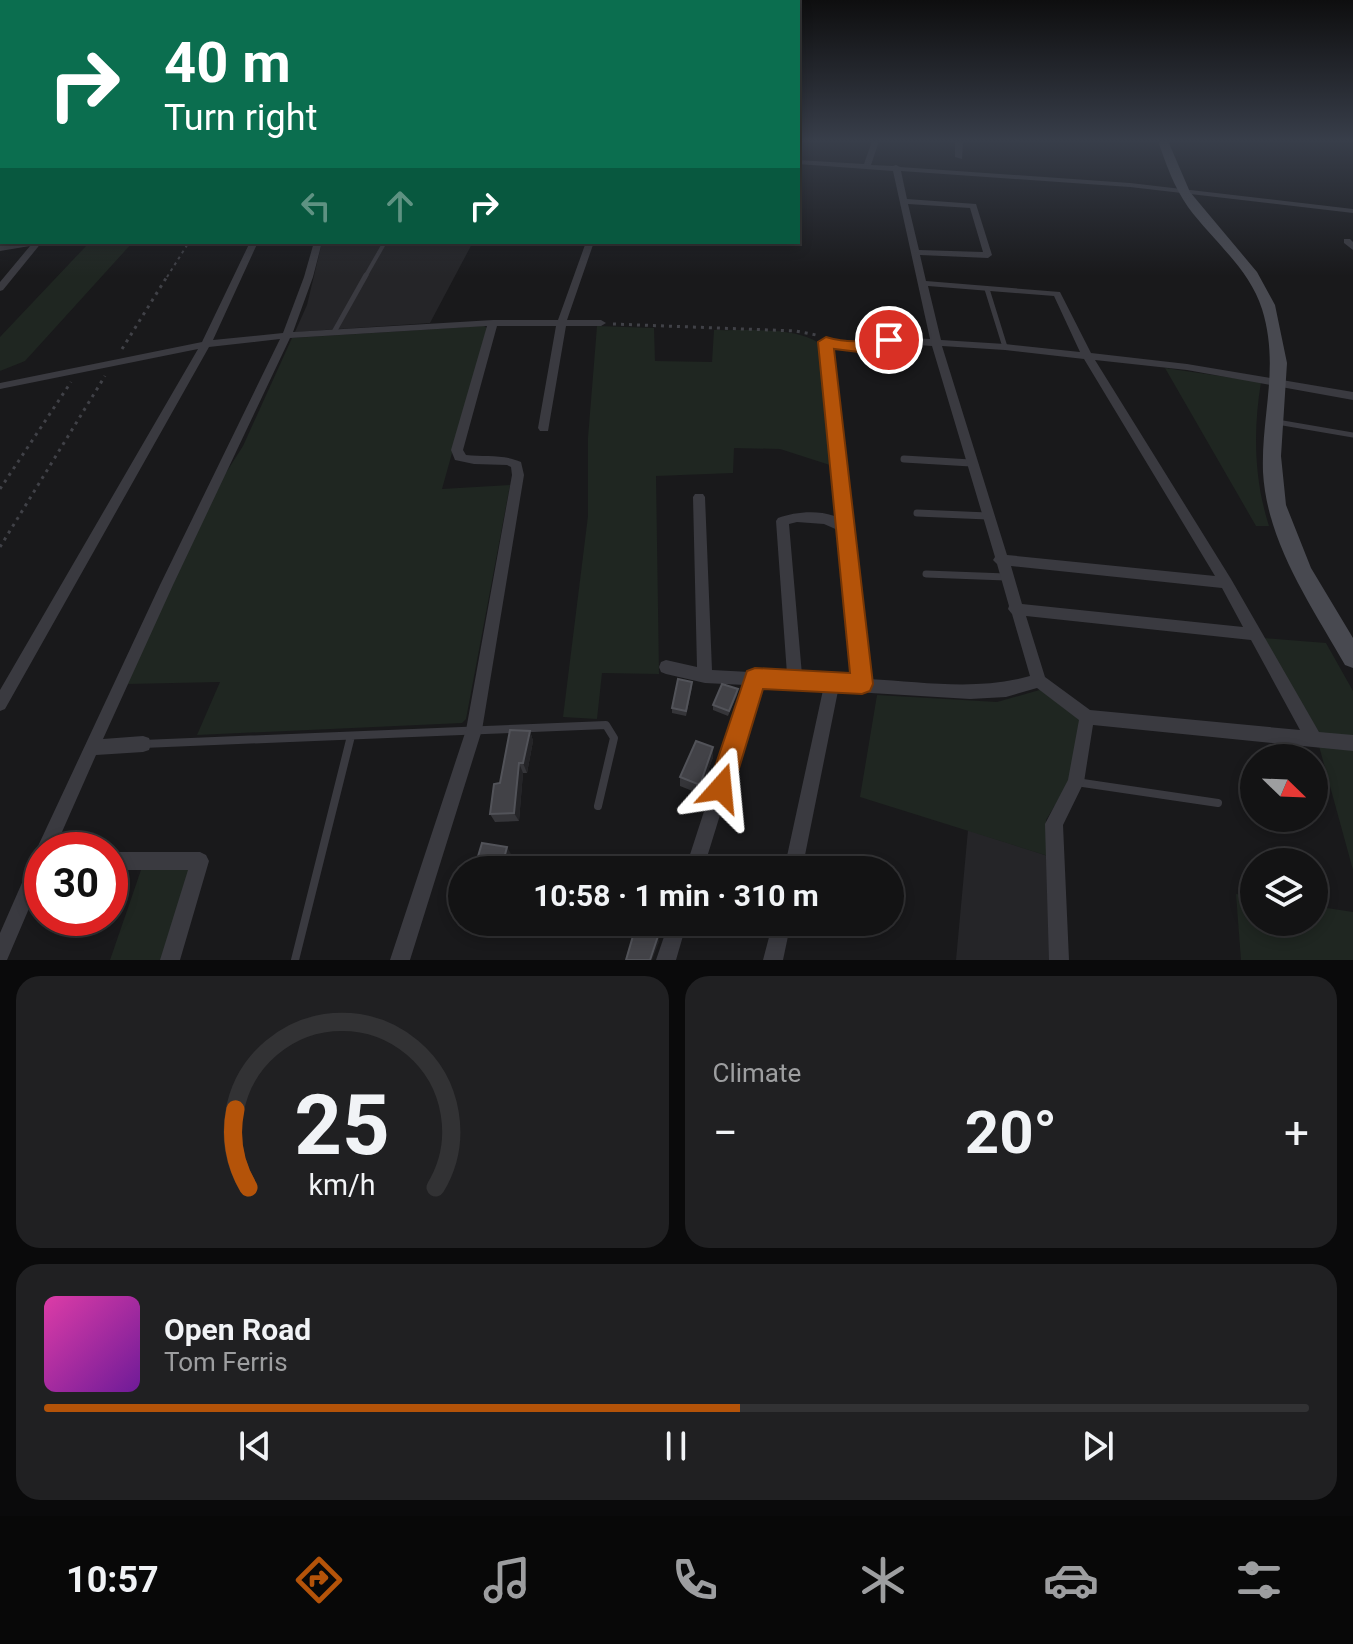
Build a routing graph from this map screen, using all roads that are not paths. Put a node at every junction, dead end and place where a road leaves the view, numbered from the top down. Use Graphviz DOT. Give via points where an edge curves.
graph roads {
  1 [pos="900,186"];
  2 [pos="1113,186"];
  3 [pos="1181,186"];
  4 [pos="1184,192"];
  5 [pos="904,201"];
  6 [pos="1353,211"];
  7 [pos="36,244"];
  8 [pos="253,244"];
  9 [pos="317,244"];
  10 [pos="384,244"];
  11 [pos="589,244"];
  12 [pos="915,252"];
  13 [pos="923,283"];
  14 [pos="0,288"];
  15 [pos="987,289"];
  16 [pos="562,322"];
  17 [pos="493,323"];
  18 [pos="601,323"];
  19 [pos="334,332"];
  20 [pos="288,335"];
  21 [pos="826,342"];
  22 [pos="936,342"];
  23 [pos="206,344"];
  24 [pos="1005,347"];
  25 [pos="1087,356"];
  26 [pos="1279,383"];
  27 [pos="0,386"];
  28 [pos="1353,396"];
  29 [pos="1273,421"];
  30 [pos="544,428"];
  31 [pos="1353,435"];
  32 [pos="904,459"];
  33 [pos="971,463"];
  34 [pos="699,497"];
  35 [pos="917,513"];
  36 [pos="988,516"];
  37 [pos="846,528"];
  38 [pos="1000,560"];
  39 [pos="926,574"];
  40 [pos="1006,577"];
  41 [pos="1226,583"];
  42 [pos="1015,609"];
  43 [pos="1254,634"];
  44 [pos="1353,658"];
  45 [pos="666,667"];
  46 [pos="705,676"];
  47 [pos="755,678"];
  48 [pos="795,680"];
  49 [pos="1039,681"];
  50 [pos="832,682"];
  51 [pos="862,684"];
  52 [pos="0,704"];
  53 [pos="1087,717"];
  54 [pos="474,730"];
  55 [pos="351,736"];
  56 [pos="1314,739"];
  57 [pos="1353,743"];
  58 [pos="143,744"];
  59 [pos="91,748"];
  60 [pos="1076,782"];
  61 [pos="1218,803"];
  62 [pos="598,806"];
  63 [pos="53,832"];
  64 [pos="698,856"];
  65 [pos="796,856"];
  66 [pos="128,861"];
  67 [pos="24,899"];
  68 [pos="674,936"];
  69 [pos="779,936"];
  70 [pos="0,955"];
  71 [pos="170,960"];
  72 [pos="295,960"];
  73 [pos="400,960"];
  74 [pos="666,960"];
  75 [pos="773,960"];
  76 [pos="1059,960"];
  1 -- 5 [label="street"];
  2 -- 4 [label="street"];
  3 -- 4 [label="street"];
  4 -- 6 [label="street"];
  4 -- 26 [label="street" via="1267,302 1277,341"];
  5 -- 12 [label="street"];
  5 -- 12 [label="street" via="973,206 988,255"];
  7 -- 14 [label="street"];
  8 -- 23 [label="street"];
  9 -- 20 [label="street"];
  10 -- 19 [label="lane"];
  11 -- 16 [label="street"];
  12 -- 13 [label="street"];
  13 -- 15 [label="street"];
  13 -- 22 [label="street"];
  15 -- 24 [label="lane"];
  15 -- 25 [label="street" via="1057,294"];
  16 -- 17 [label="street"];
  16 -- 18 [label="street"];
  16 -- 30 [label="street"];
  17 -- 19 [label="street"];
  17 -- 54 [label="street" via="457,450 469,461 507,459 517,465 518,475"];
  19 -- 20 [label="street"];
  20 -- 23 [label="street"];
  20 -- 59 [label="street"];
  21 -- 22 [label="street" via="848,348 889,340"];
  21 -- 37 [label="lane"];
  22 -- 24 [label="street"];
  22 -- 33 [label="street"];
  23 -- 27 [label="street"];
  23 -- 52 [label="street"];
  24 -- 25 [label="street"];
  25 -- 26 [label="street"];
  25 -- 41 [label="street"];
  26 -- 28 [label="street"];
  26 -- 29 [label="street"];
  29 -- 31 [label="lane"];
  29 -- 44 [label="street" via="1272,480 1279,512 1293,552"];
  32 -- 33 [label="lane"];
  33 -- 36 [label="street"];
  34 -- 46 [label="street"];
  35 -- 36 [label="lane"];
  36 -- 38 [label="street"];
  37 -- 48 [label="street" via="835,520 782,521"];
  37 -- 51 [label="street"];
  38 -- 40 [label="street"];
  38 -- 41 [label="street"];
  39 -- 40 [label="lane"];
  40 -- 42 [label="street"];
  41 -- 43 [label="street"];
  42 -- 43 [label="street"];
  42 -- 49 [label="street"];
  43 -- 56 [label="street"];
  45 -- 46 [label="street"];
  46 -- 47 [label="street"];
  47 -- 48 [label="street"];
  47 -- 64 [label="street"];
  48 -- 50 [label="street"];
  49 -- 51 [label="street" via="970,692"];
  49 -- 53 [label="street"];
  50 -- 51 [label="street"];
  50 -- 65 [label="street"];
  53 -- 56 [label="street"];
  53 -- 60 [label="street"];
  54 -- 55 [label="lane"];
  54 -- 62 [label="lane" via="606,725 614,738"];
  54 -- 73 [label="street"];
  55 -- 58 [label="lane"];
  55 -- 72 [label="lane"];
  56 -- 57 [label="street"];
  58 -- 59 [label="street"];
  59 -- 63 [label="street"];
  60 -- 61 [label="lane"];
  60 -- 76 [label="street" via="1054,824"];
  66 -- 71 [label="street" via="200,861"];
  67 -- 70 [label="street"];
  68 -- 74 [label="street"];
  69 -- 75 [label="street"];
}
